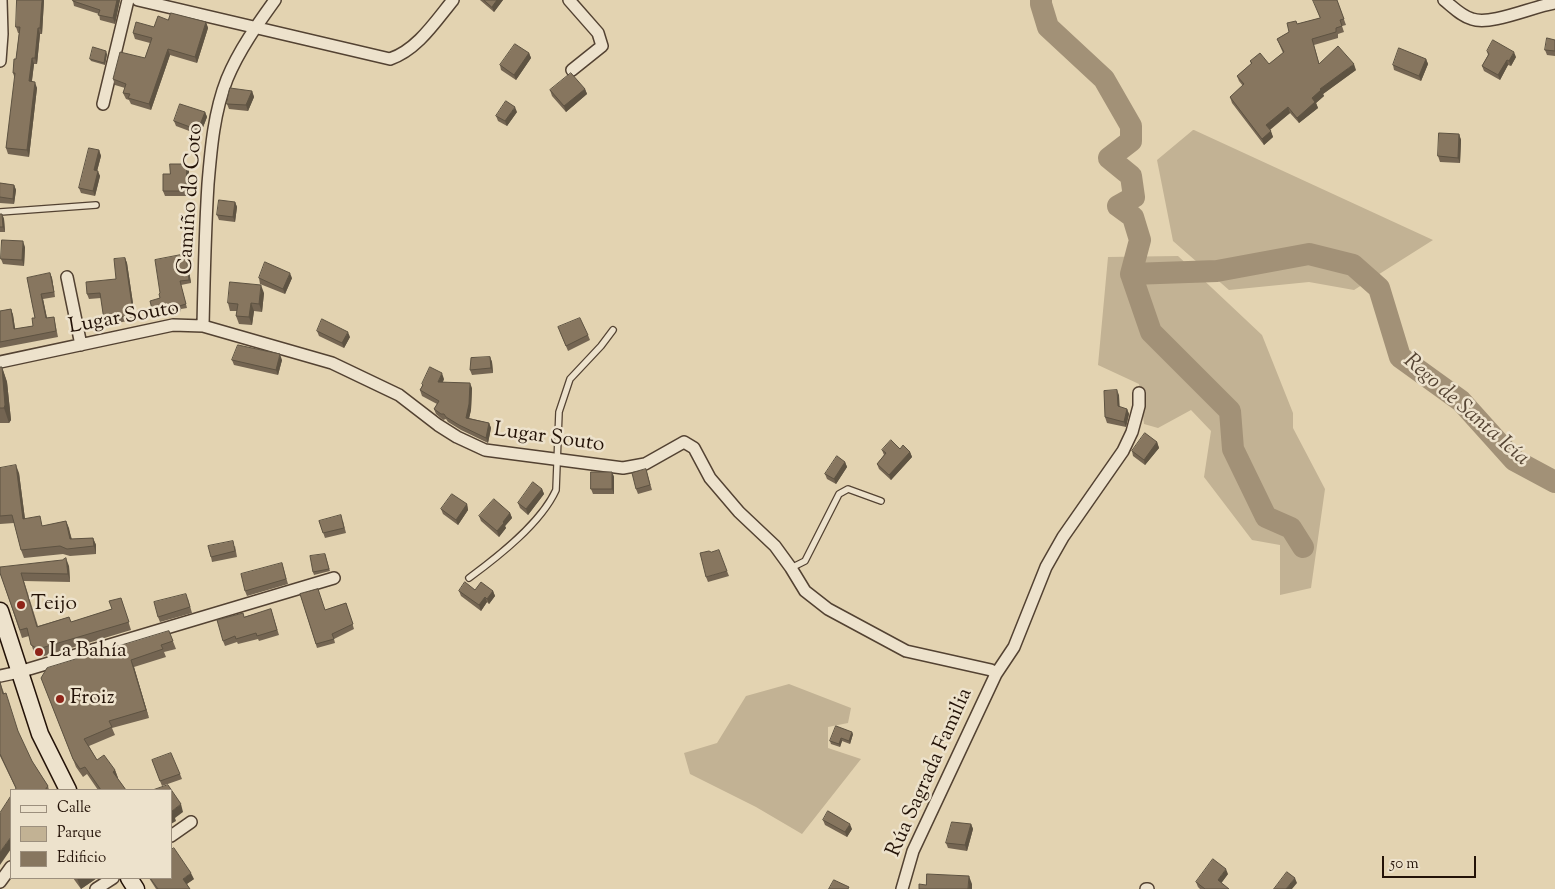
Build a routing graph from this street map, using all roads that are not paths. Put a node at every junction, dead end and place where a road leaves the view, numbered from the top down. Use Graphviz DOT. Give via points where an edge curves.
graph roads {
  1 [pos="1,0"];
  2 [pos="128,0"];
  3 [pos="138,0"];
  4 [pos="275,0"];
  5 [pos="453,0"];
  6 [pos="569,0"];
  7 [pos="1444,0"];
  8 [pos="1555,3"];
  9 [pos="256,27"];
  10 [pos="0,61"];
  11 [pos="572,70"];
  12 [pos="103,104"];
  13 [pos="96,205"];
  14 [pos="0,212"];
  15 [pos="67,277"];
  16 [pos="203,326"];
  17 [pos="613,330"];
  18 [pos="81,345"];
  19 [pos="0,362"];
  20 [pos="1139,393"];
  21 [pos="558,460"];
  22 [pos="881,501"];
  23 [pos="791,568"];
  24 [pos="334,578"];
  25 [pos="470,578"];
  26 [pos="0,611"];
  27 [pos="19,672"];
  28 [pos="996,674"];
  29 [pos="0,676"];
  30 [pos="68,789"];
  31 [pos="190,822"];
  32 [pos="172,835"];
  33 [pos="10,868"];
  34 [pos="111,879"];
  35 [pos="0,882"];
  36 [pos="96,889"];
  37 [pos="902,889"];
  1 -- 10 [label="street"];
  2 -- 12 [label="street"];
  3 -- 9 [label="street"];
  4 -- 9 [label="street, Camiño do Coto"];
  5 -- 9 [label="street" via="429,30 399,56 390,59"];
  6 -- 11 [label="street" via="598,33 602,46"];
  7 -- 8 [label="street" via="1460,14 1474,20 1495,19"];
  9 -- 16 [label="street, Camiño do Coto" via="240,51 227,80 211,146 205,223"];
  13 -- 14 [label="lane"];
  15 -- 18 [label="street"];
  16 -- 18 [label="street, Lugar Souto" via="173,325"];
  16 -- 21 [label="street, Lugar Souto" via="332,363 399,395 438,425 486,450"];
  17 -- 21 [label="lane" via="570,379 559,412"];
  18 -- 19 [label="street, Lugar Souto"];
  20 -- 28 [label="street, Rúa Sagrada Familia" via="1132,432 1123,451 1054,552 1036,588 1014,647"];
  21 -- 23 [label="street, Lugar Souto" via="622,468 645,464 684,442 694,448 710,478 739,512 775,546"];
  21 -- 25 [label="lane" via="556,490 551,502 497,558"];
  22 -- 23 [label="lane" via="848,489 839,494 805,561"];
  23 -- 28 [label="street, Lugar Souto" via="805,592 828,609 906,650 991,670"];
  24 -- 27 [label="street"];
  26 -- 27 [label="main road"];
  27 -- 29 [label="street"];
  27 -- 30 [label="main road" via="40,734"];
  28 -- 37 [label="street, Rúa Sagrada Familia" via="913,851"];
  31 -- 32 [label="street"];
  33 -- 35 [label="street"];
  34 -- 36 [label="street"];
}
